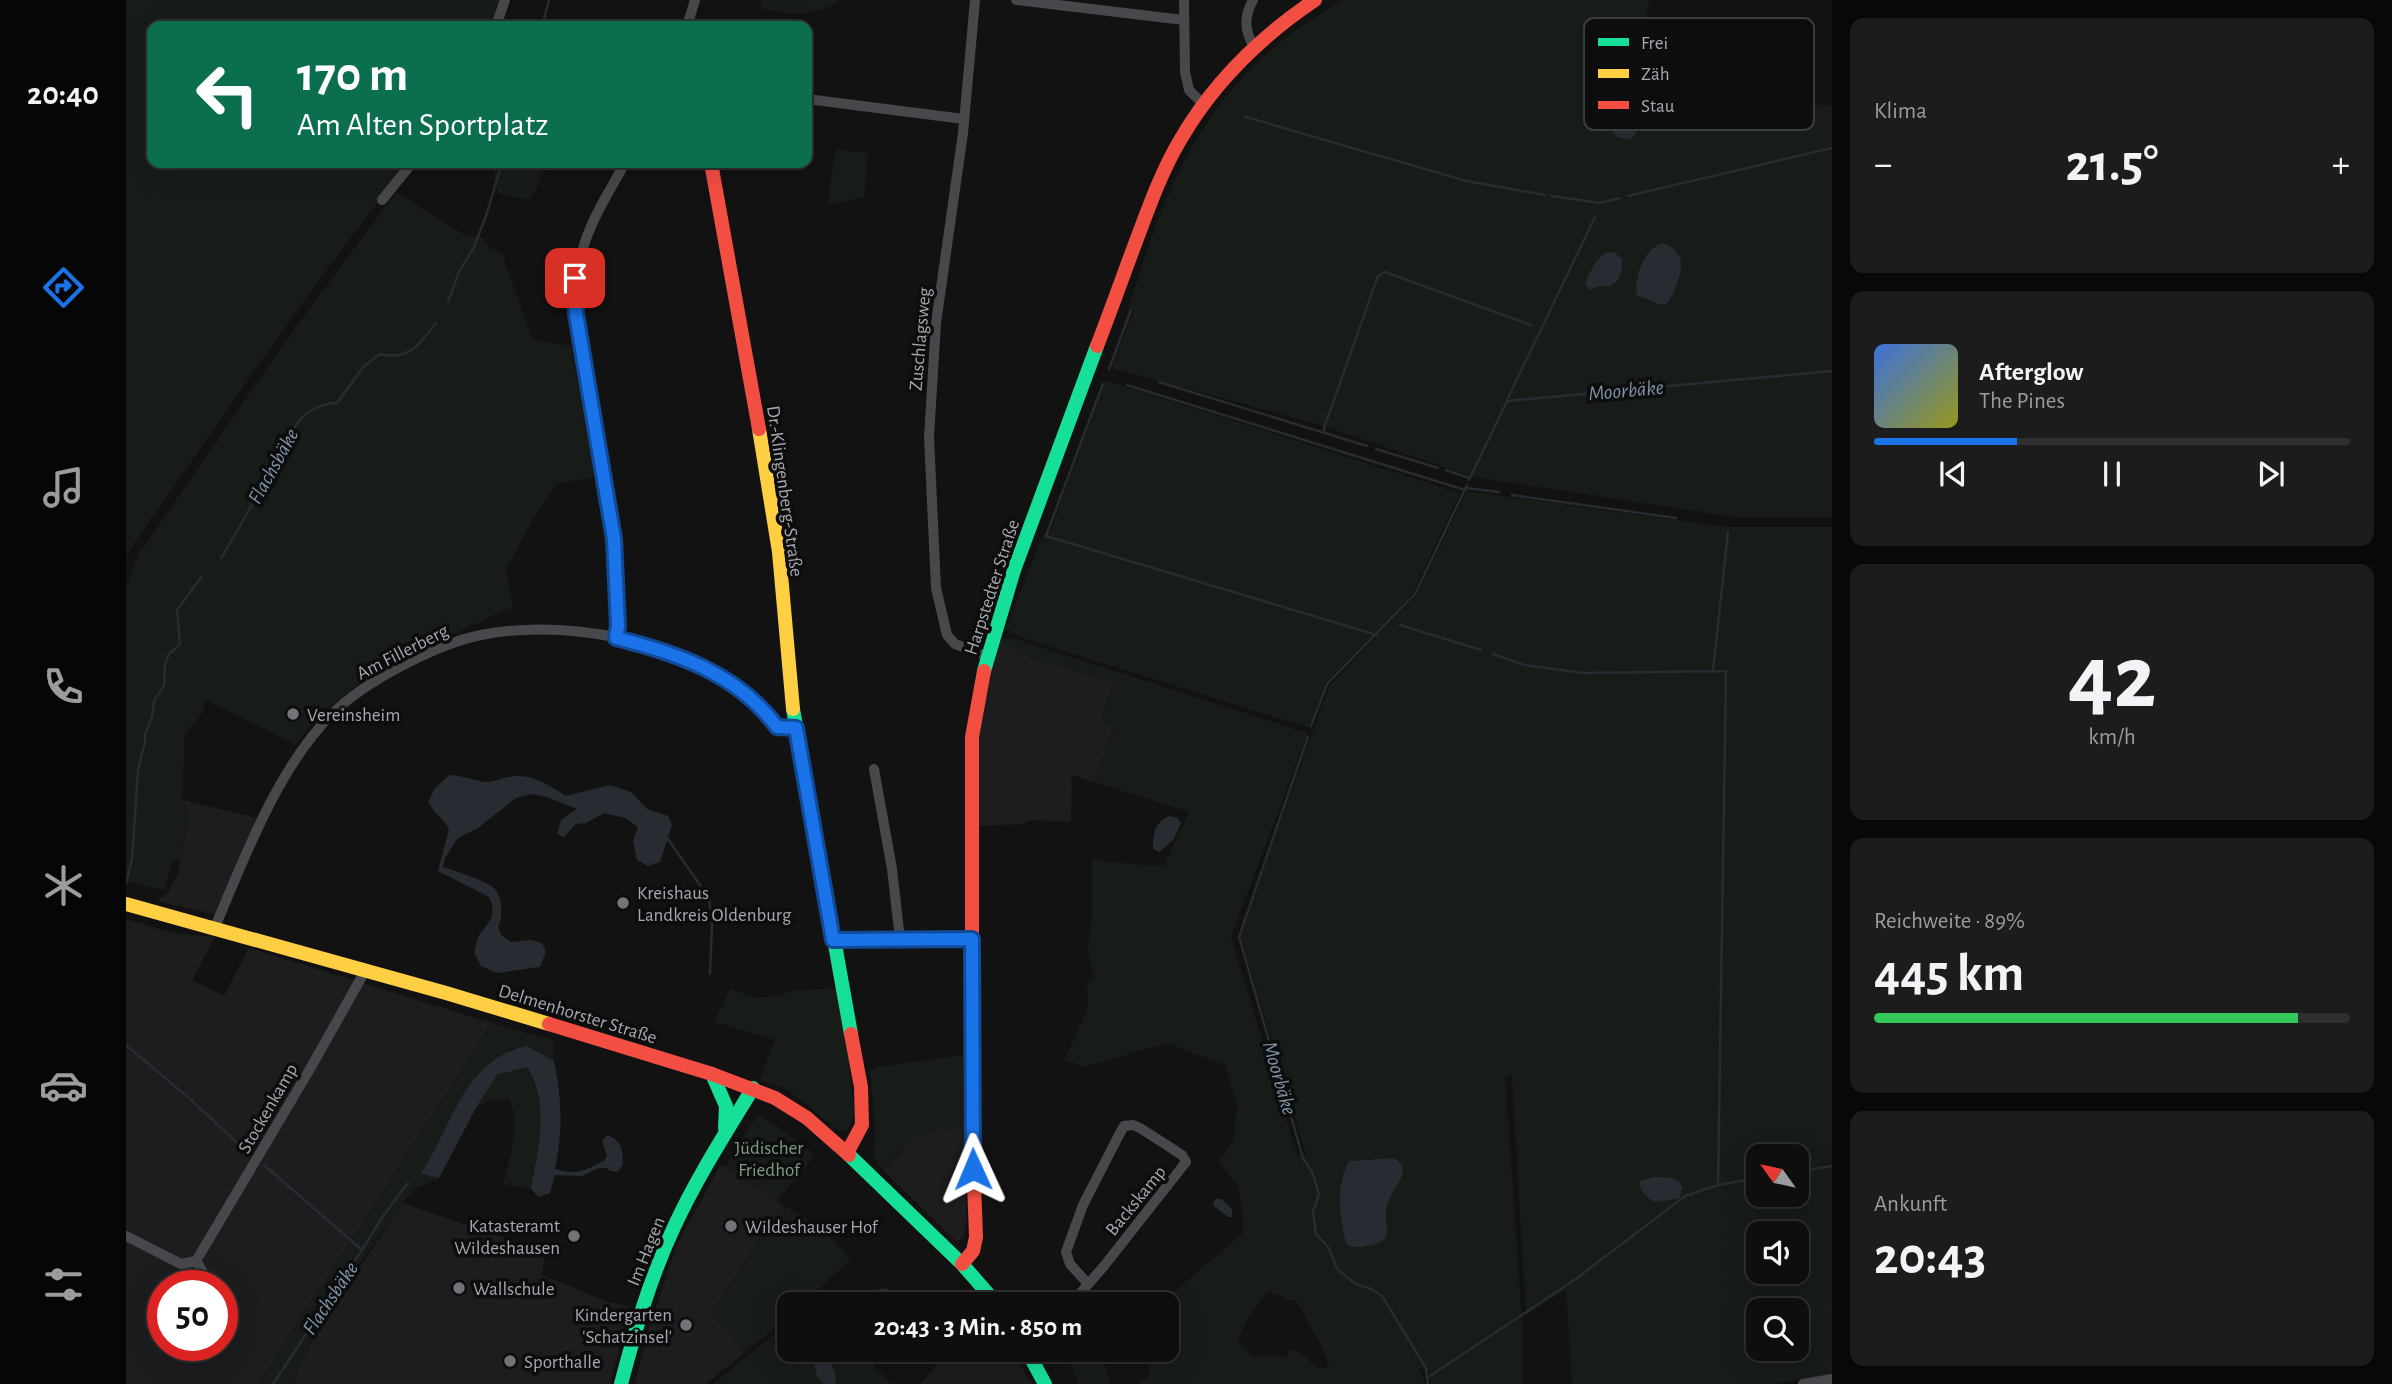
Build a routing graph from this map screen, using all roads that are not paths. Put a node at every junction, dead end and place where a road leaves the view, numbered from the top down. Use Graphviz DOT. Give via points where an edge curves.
graph roads {
  1 [pos="505,0"];
  2 [pos="695,0"];
  3 [pos="975,0"];
  4 [pos="1016,0"];
  5 [pos="1184,0"];
  6 [pos="1253,0"];
  7 [pos="1315,0"];
  8 [pos="1184,20"];
  9 [pos="498,21"];
  10 [pos="689,21"];
  11 [pos="1254,47"];
  12 [pos="812,100"];
  13 [pos="1203,104"];
  14 [pos="964,119"];
  15 [pos="408,168"];
  16 [pos="622,168"];
  17 [pos="712,168"];
  18 [pos="382,200"];
  19 [pos="616,638"];
  20 [pos="987,656"];
  21 [pos="796,728"];
  22 [pos="874,769"];
  23 [pos="126,904"];
  24 [pos="215,927"];
  25 [pos="900,939"];
  26 [pos="972,939"];
  27 [pos="833,940"];
  28 [pos="365,971"];
  29 [pos="712,1074"];
  30 [pos="752,1088"];
  31 [pos="1112,1120"];
  32 [pos="1124,1126"];
  33 [pos="723,1139"];
  34 [pos="846,1153"];
  35 [pos="126,1236"];
  36 [pos="196,1261"];
  37 [pos="962,1264"];
  38 [pos="202,1270"];
  39 [pos="1088,1284"];
  40 [pos="986,1292"];
  41 [pos="1081,1292"];
  42 [pos="1033,1362"];
  43 [pos="1832,1378"];
  44 [pos="621,1384"];
  45 [pos="1045,1384"];
  46 [pos="1803,1384"];
  1 -- 9 [label="street"];
  2 -- 10 [label="street"];
  3 -- 14 [label="street, Zuschlagsweg"];
  4 -- 8 [label="street"];
  5 -- 8 [label="street"];
  6 -- 11 [label="street" via="1245,19"];
  7 -- 11 [label="main road, Harpstedter Straße"];
  8 -- 13 [label="street" via="1189,90"];
  11 -- 13 [label="main road, Harpstedter Straße"];
  12 -- 14 [label="street"];
  13 -- 20 [label="main road, Harpstedter Straße" via="1154,194 1019,556"];
  14 -- 20 [label="street, Zuschlagsweg" via="936,323 929,437 933,547 947,635 955,644"];
  15 -- 18 [label="street"];
  16 -- 19 [label="street" via="589,228 575,278 576,314 614,539"];
  17 -- 21 [label="main road, Dr.-Klingenberg-Straße" via="779,552"];
  19 -- 21 [label="street, Am Fillerberg" via="705,667 742,690 777,727"];
  19 -- 24 [label="street, Am Fillerberg" via="542,629 482,635 429,653 361,690 312,735 285,778 256,830"];
  20 -- 26 [label="main road, Harpstedter Straße" via="972,737"];
  21 -- 27 [label="main road, Dr.-Klingenberg-Straße"];
  22 -- 25 [label="street"];
  23 -- 24 [label="main road, Delmenhorster Straße"];
  24 -- 28 [label="main road, Delmenhorster Straße"];
  25 -- 26 [label="street"];
  25 -- 27 [label="street"];
  26 -- 37 [label="main road, Harpstedter Straße" via="976,1237 973,1251"];
  27 -- 34 [label="main road, Dr.-Klingenberg-Straße" via="861,1087 862,1125"];
  28 -- 29 [label="main road, Delmenhorster Straße"];
  28 -- 36 [label="street, Stockenkamp"];
  29 -- 30 [label="main road, Delmenhorster Straße"];
  29 -- 33 [label="main road, Im Hagen" via="729,1115"];
  30 -- 33 [label="main road, Im Hagen"];
  30 -- 34 [label="main road, Delmenhorster Straße" via="791,1107"];
  31 -- 32 [label="street, Backskamp"];
  32 -- 39 [label="street, Backskamp" via="1083,1205 1066,1252 1070,1264"];
  32 -- 39 [label="street, Backskamp" via="1140,1128 1186,1162"];
  33 -- 44 [label="main road, Im Hagen" via="664,1248"];
  34 -- 37 [label="main road, Delmenhorster Straße"];
  35 -- 36 [label="street" via="181,1264"];
  36 -- 38 [label="street"];
  37 -- 40 [label="main road, Delmenhorster Straße"];
  39 -- 41 [label="street, Backskamp"];
  42 -- 45 [label="main road"];
  43 -- 46 [label="street"];
}
